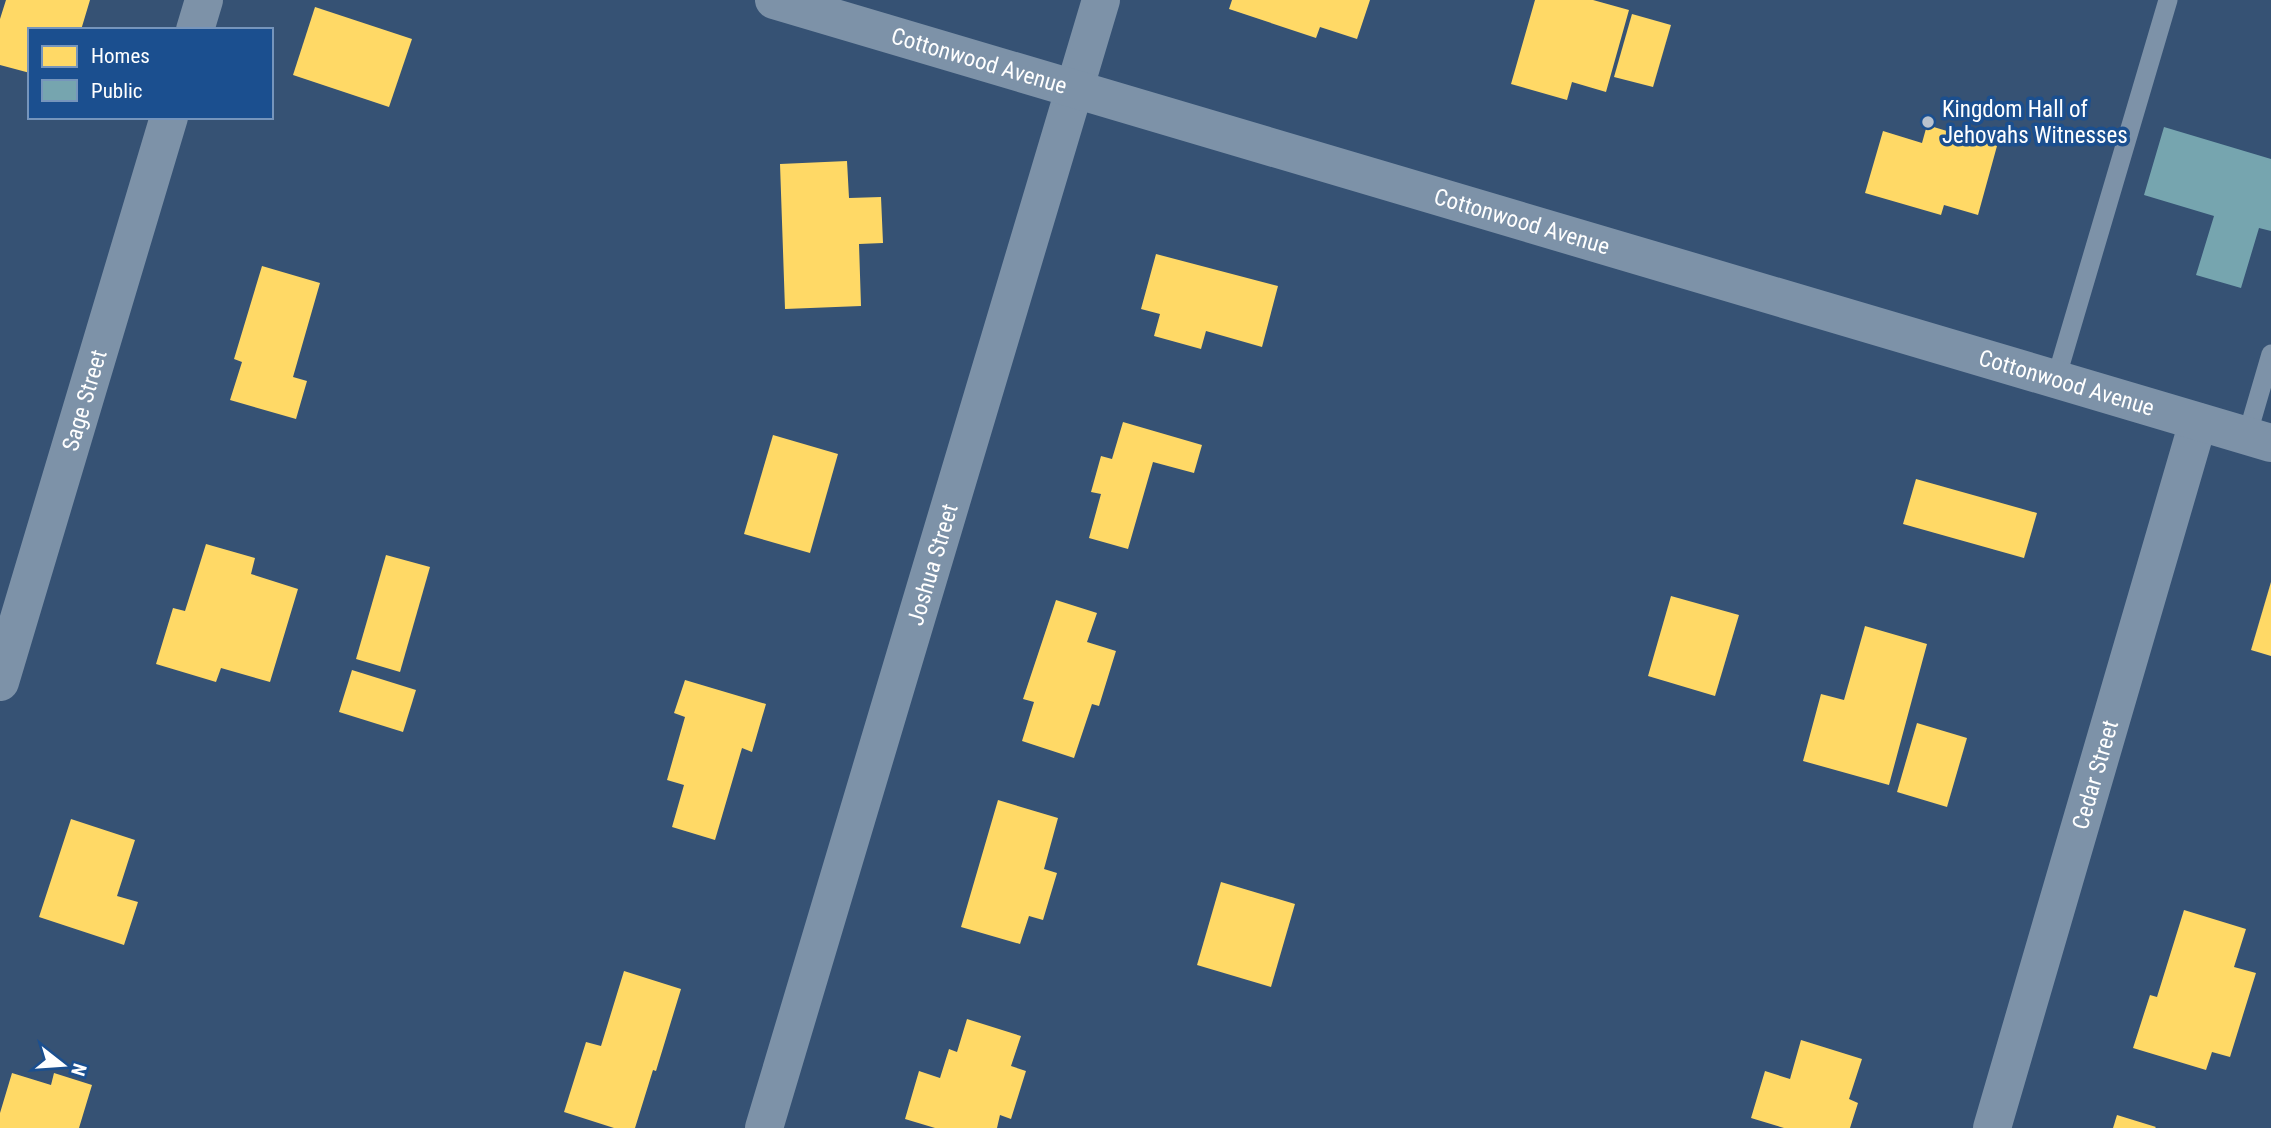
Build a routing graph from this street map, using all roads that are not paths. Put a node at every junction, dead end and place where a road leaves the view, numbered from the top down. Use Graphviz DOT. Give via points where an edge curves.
graph roads {
  1 [pos="204,0"];
  2 [pos="774,0"];
  3 [pos="1101,0"];
  4 [pos="2168,0"];
  5 [pos="196,28"];
  6 [pos="1074,89"];
  7 [pos="168,119"];
  8 [pos="2271,354"];
  9 [pos="2056,380"];
  10 [pos="2198,422"];
  11 [pos="2259,440"];
  12 [pos="0,682"];
  13 [pos="764,1128"];
  14 [pos="1992,1128"];
  1 -- 5 [label="street"];
  2 -- 6 [label="street, Cottonwood Avenue"];
  3 -- 6 [label="street, Joshua Street"];
  4 -- 9 [label="lane"];
  6 -- 9 [label="street, Cottonwood Avenue"];
  6 -- 13 [label="street, Joshua Street"];
  7 -- 12 [label="street, Sage Street"];
  8 -- 11 [label="lane"];
  9 -- 10 [label="street, Cottonwood Avenue"];
  10 -- 11 [label="street, Cottonwood Avenue"];
  10 -- 14 [label="street, Cedar Street"];
}
